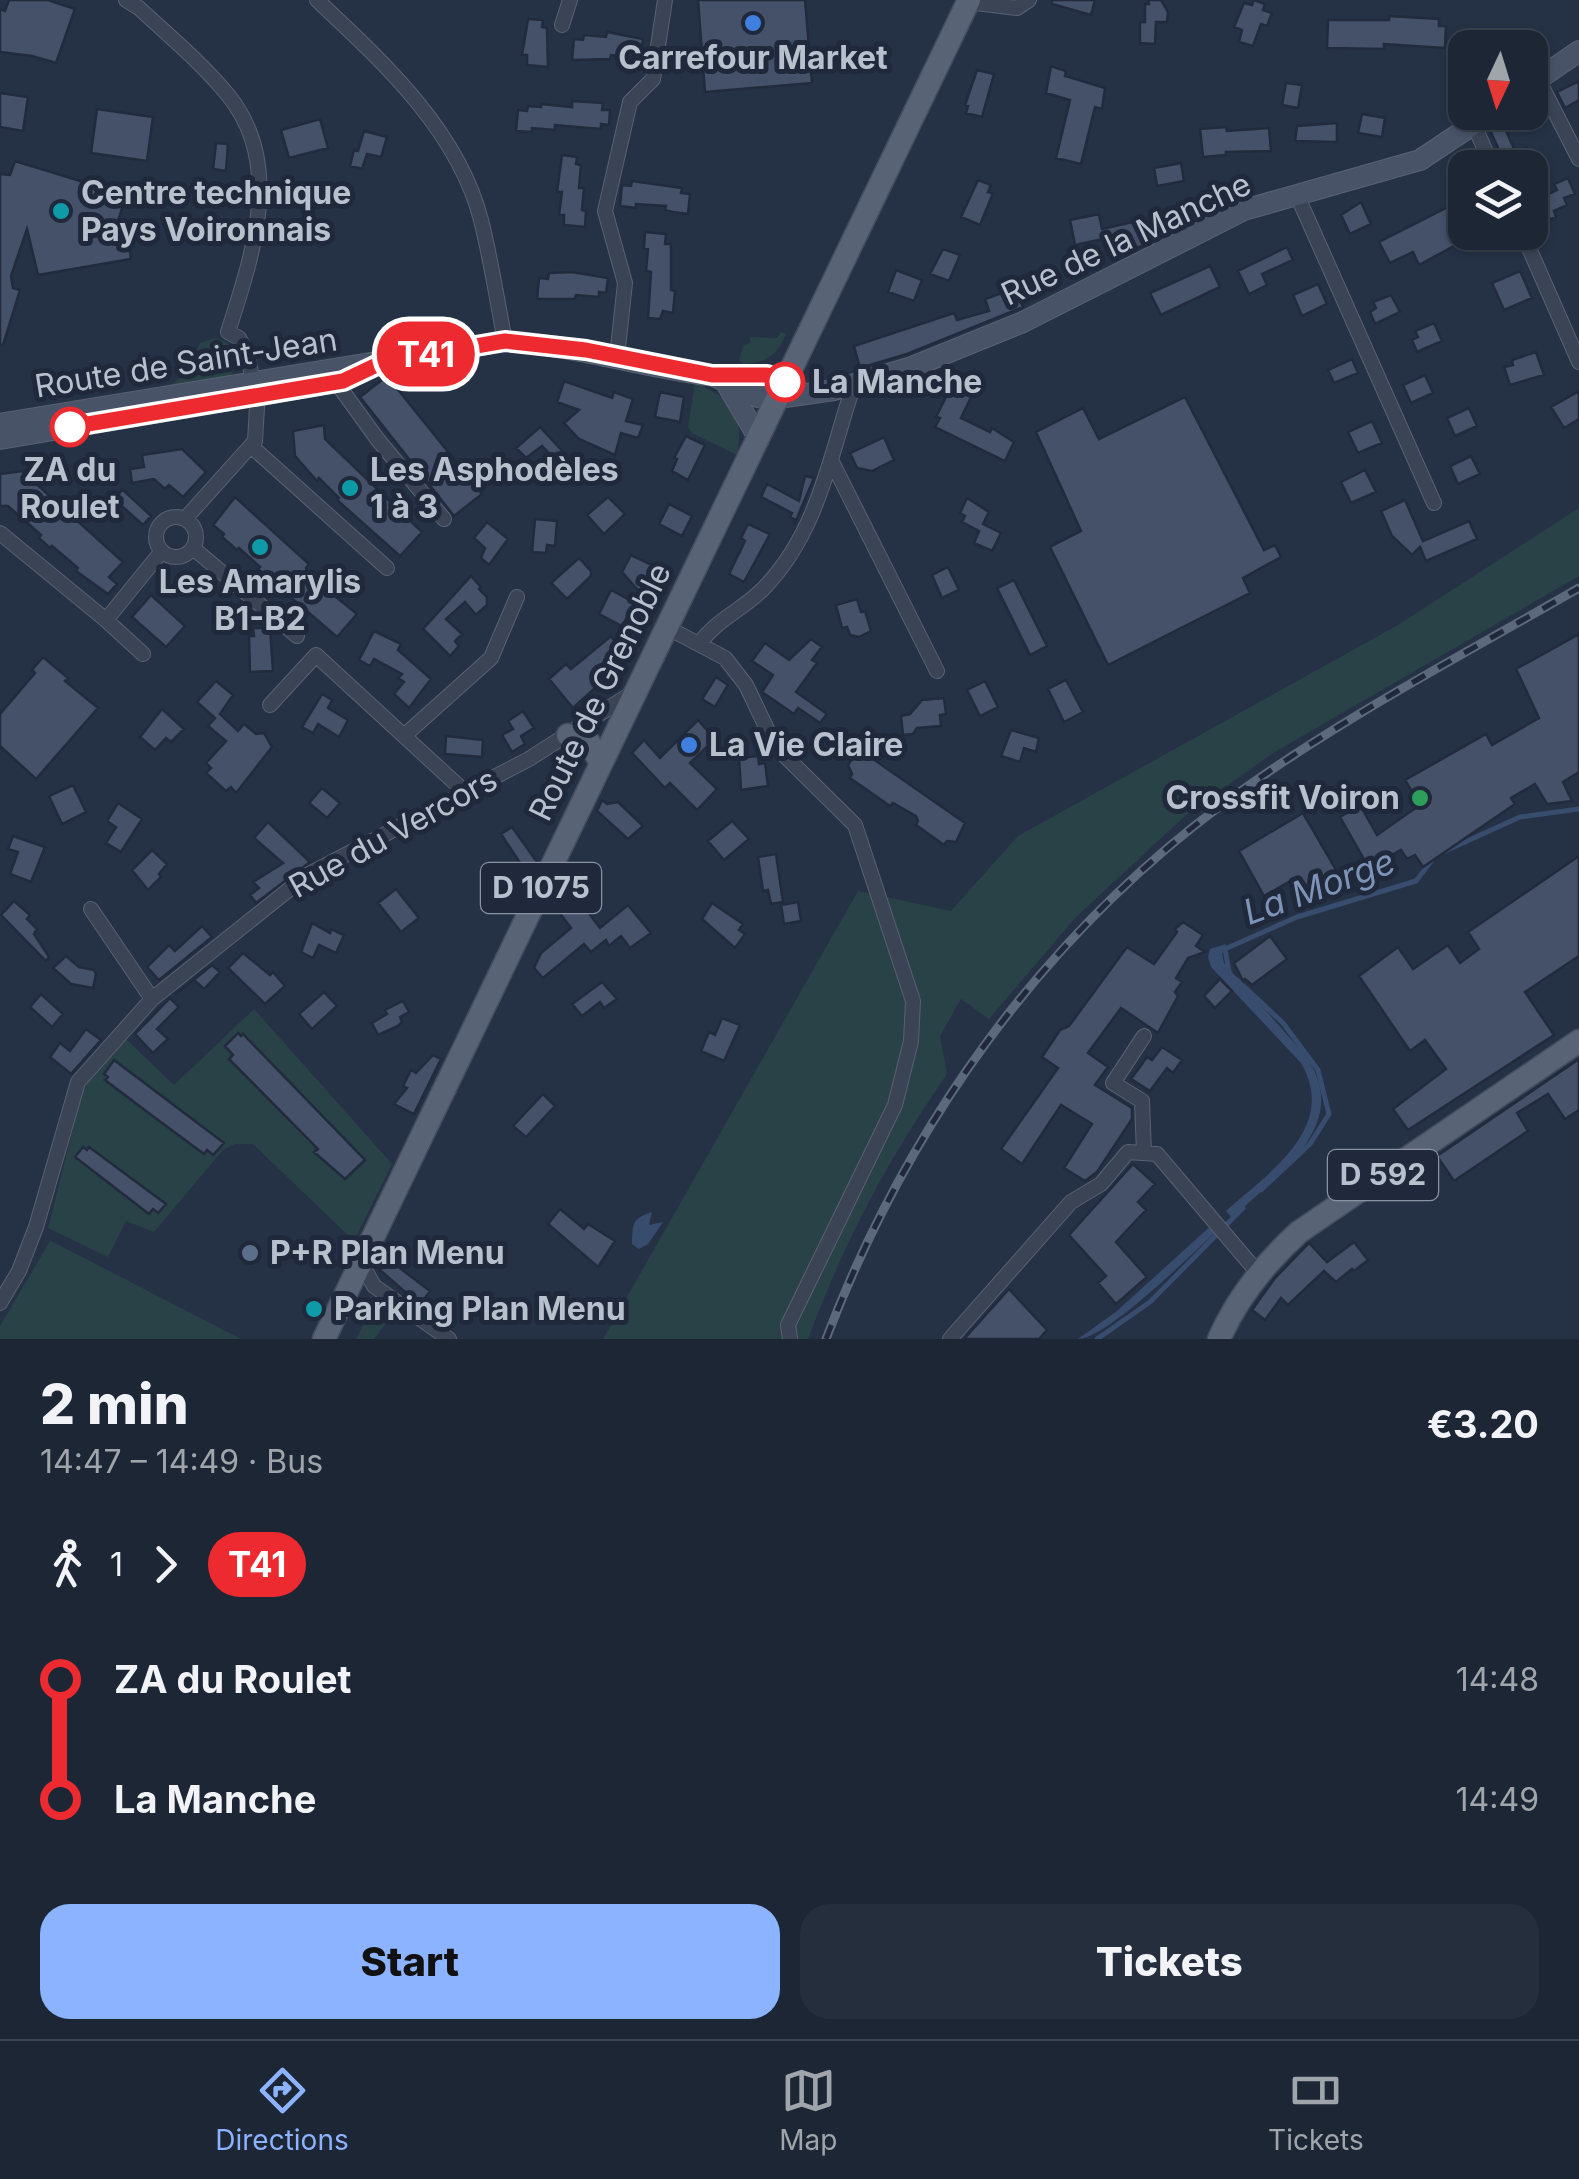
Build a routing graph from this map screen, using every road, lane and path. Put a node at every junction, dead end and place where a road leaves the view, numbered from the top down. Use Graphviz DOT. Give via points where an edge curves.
graph roads {
  1 [pos="126,0"];
  2 [pos="317,0"];
  3 [pos="570,0"];
  4 [pos="665,0"];
  5 [pos="1029,0"];
  6 [pos="968,1"];
  7 [pos="562,24"];
  8 [pos="1579,51"];
  9 [pos="1548,72"];
  10 [pos="1548,106"];
  11 [pos="1466,130"];
  12 [pos="1579,159"];
  13 [pos="1297,195"];
  14 [pos="1530,250"];
  15 [pos="505,341"];
  16 [pos="617,357"];
  17 [pos="1579,362"];
  18 [pos="339,374"];
  19 [pos="719,379"];
  20 [pos="854,384"];
  21 [pos="254,390"];
  22 [pos="781,390"];
  23 [pos="0,424"];
  24 [pos="0,439"];
  25 [pos="759,439"];
  26 [pos="250,446"];
  27 [pos="832,462"];
  28 [pos="1434,503"];
  29 [pos="444,518"];
  30 [pos="185,519"];
  31 [pos="0,533"];
  32 [pos="192,548"];
  33 [pos="162,551"];
  34 [pos="386,568"];
  35 [pos="516,597"];
  36 [pos="106,620"];
  37 [pos="668,628"];
  38 [pos="298,636"];
  39 [pos="700,643"];
  40 [pos="144,654"];
  41 [pos="937,671"];
  42 [pos="635,691"];
  43 [pos="270,705"];
  44 [pos="572,733"];
  45 [pos="614,734"];
  46 [pos="405,736"];
  47 [pos="601,763"];
  48 [pos="466,792"];
  49 [pos="91,909"];
  50 [pos="152,998"];
  51 [pos="1144,1036"];
  52 [pos="1579,1041"];
  53 [pos="1144,1153"];
  54 [pos="361,1263"];
  55 [pos="1258,1273"];
  56 [pos="0,1303"];
  57 [pos="324,1339"];
  58 [pos="449,1339"];
  59 [pos="790,1339"];
  60 [pos="950,1339"];
  61 [pos="1219,1339"];
  1 -- 21 [label="street" via="230,97 254,147 260,198 228,332 247,353"];
  2 -- 15 [label="street" via="394,72 466,181 481,218"];
  3 -- 7 [label="street"];
  4 -- 16 [label="street" via="652,79 630,102 606,211 625,282"];
  5 -- 6 [label="street" via="1017,8"];
  6 -- 22 [label="main road, D 1075"];
  8 -- 9 [label="main road"];
  10 -- 12 [label="street"];
  11 -- 13 [label="main road, Rue de la Manche" via="1420,160"];
  13 -- 20 [label="main road, Rue de la Manche" via="1244,210 1022,322"];
  13 -- 28 [label="street"];
  14 -- 17 [label="street"];
  15 -- 16 [label="main road, Route de Saint-Jean"];
  15 -- 18 [label="main road, Route de Saint-Jean"];
  16 -- 19 [label="main road, Route de Saint-Jean"];
  18 -- 21 [label="main road, Route de Saint-Jean"];
  18 -- 29 [label="street" via="378,440"];
  19 -- 22 [label="main road, Route de Saint-Jean" via="767,375"];
  19 -- 25 [label="main road"];
  20 -- 22 [label="main road, Rue de la Manche"];
  20 -- 27 [label="street"];
  21 -- 23 [label="main road, Route de Saint-Jean"];
  21 -- 24 [label="main road, Route de Saint-Jean"];
  21 -- 26 [label="street" via="258,419"];
  22 -- 25 [label="main road, Route de Grenoble / D 1075"];
  25 -- 37 [label="main road, Route de Grenoble / D 1075"];
  26 -- 30 [label="street"];
  26 -- 34 [label="street"];
  27 -- 39 [label="street" via="814,516 788,558"];
  27 -- 41 [label="street"];
  30 -- 32 [label="street" via="196,532"];
  30 -- 33 [label="street" via="170,518 158,528"];
  31 -- 36 [label="street"];
  32 -- 33 [label="street" via="178,557"];
  32 -- 38 [label="street"];
  33 -- 36 [label="street"];
  35 -- 46 [label="street" via="491,658"];
  36 -- 40 [label="street"];
  37 -- 39 [label="street"];
  37 -- 42 [label="main road, Route de Grenoble / D 1075"];
  39 -- 59 [label="street" via="725,658 784,755 855,825 913,1001 895,1105 788,1325"];
  42 -- 44 [label="street, Rue du Vercors"];
  42 -- 45 [label="main road, Route de Grenoble / D 1075"];
  43 -- 46 [label="street" via="316,655"];
  44 -- 45 [label="main road"];
  44 -- 47 [label="main road" via="588,742"];
  44 -- 48 [label="street, Rue du Vercors"];
  45 -- 47 [label="main road, Route de Grenoble / D 1075"];
  46 -- 48 [label="street"];
  47 -- 54 [label="main road, Route de Grenoble / D 1075"];
  48 -- 50 [label="street, Rue du Vercors" via="307,875"];
  49 -- 50 [label="street"];
  50 -- 56 [label="street, Rue du Vercors" via="78,1082 36,1227"];
  51 -- 53 [label="street" via="1113,1083 1142,1101"];
  52 -- 55 [label="main road, D 592" via="1299,1232"];
  53 -- 55 [label="street" via="1156,1154"];
  53 -- 60 [label="street" via="1128,1152 1100,1184 1071,1202"];
  54 -- 57 [label="main road, Route de Grenoble / D 1075"];
  54 -- 58 [label="street" via="374,1286"];
  55 -- 61 [label="main road, D 592"];
}
